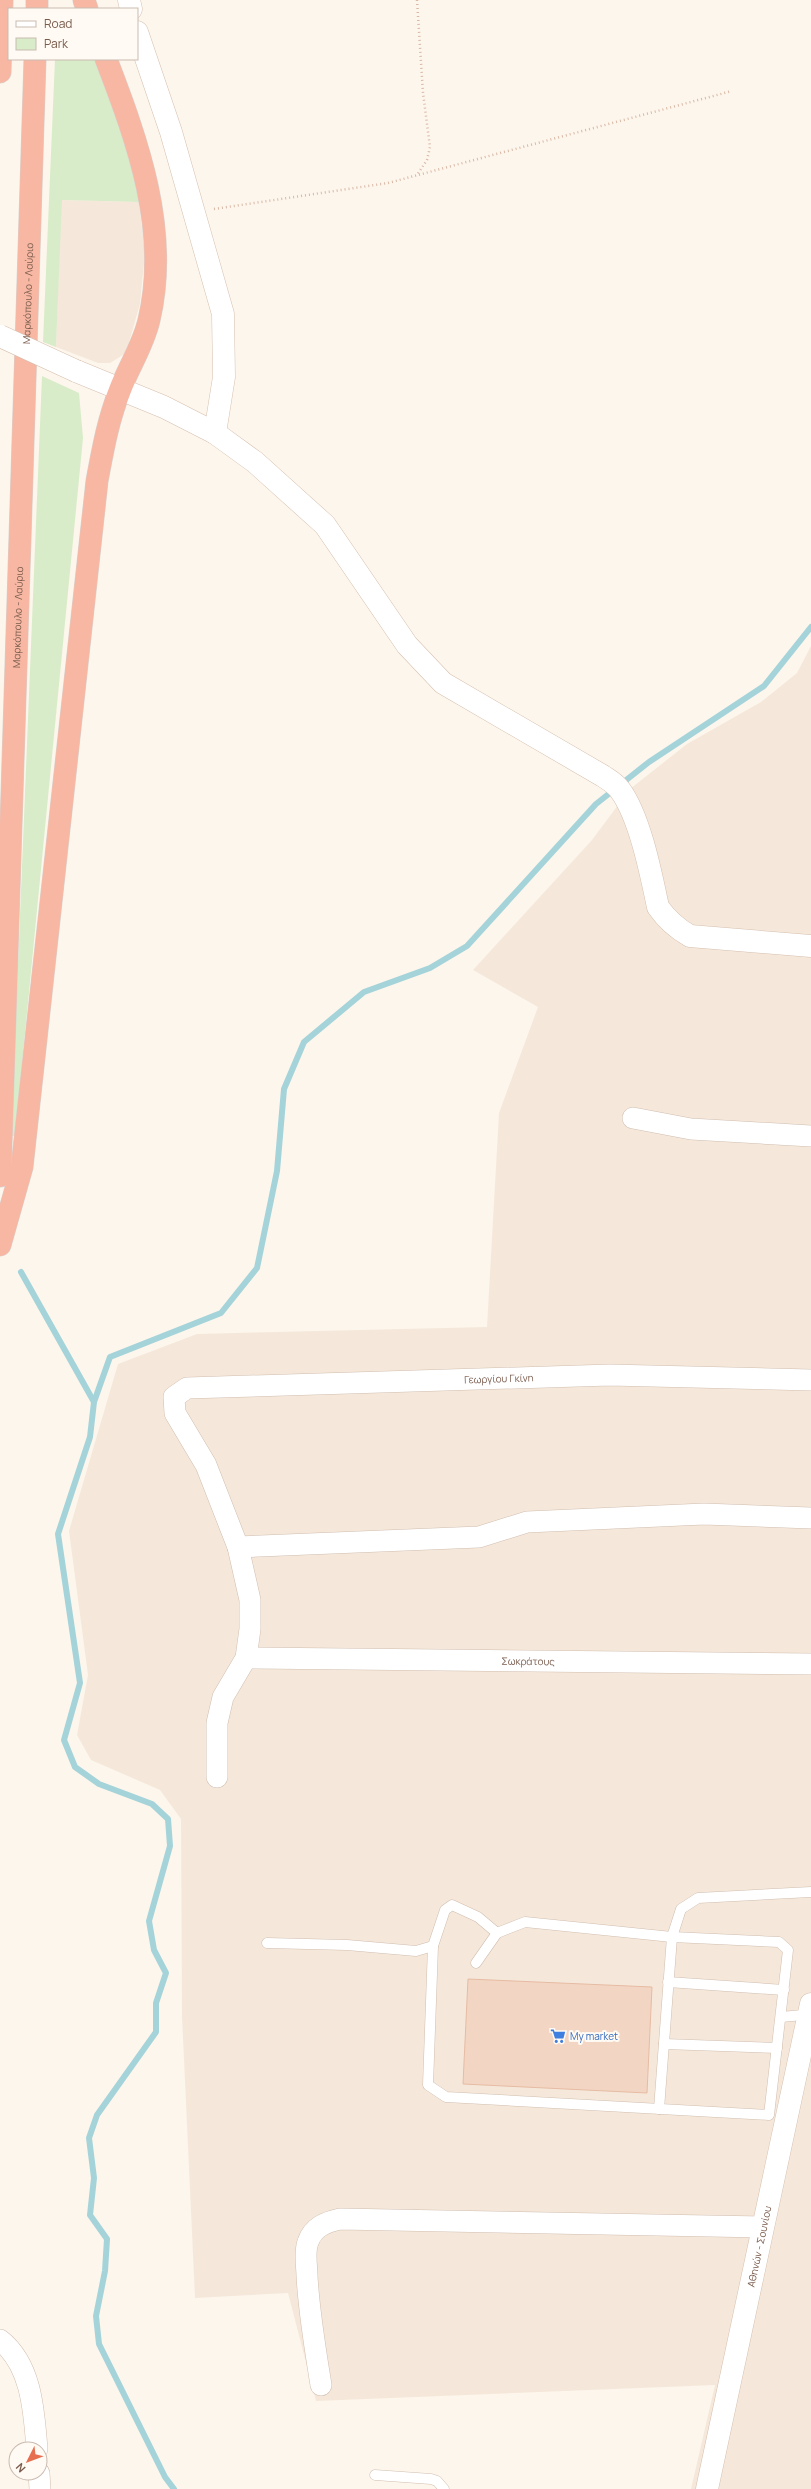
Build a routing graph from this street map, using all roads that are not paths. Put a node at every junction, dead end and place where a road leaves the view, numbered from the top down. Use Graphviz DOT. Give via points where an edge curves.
graph roads {
  1 [pos="2,0"];
  2 [pos="138,35"];
  3 [pos="35,60"];
  4 [pos="106,60"];
  5 [pos="0,72"];
  6 [pos="0,336"];
  7 [pos="120,389"];
  8 [pos="215,433"];
  9 [pos="811,946"];
  10 [pos="634,1118"];
  11 [pos="811,1136"];
  12 [pos="0,1176"];
  13 [pos="0,1245"];
  14 [pos="811,1380"];
  15 [pos="811,1518"];
  16 [pos="238,1547"];
  17 [pos="246,1658"];
  18 [pos="811,1664"];
  19 [pos="217,1777"];
  20 [pos="811,1892"];
  21 [pos="497,1933"];
  22 [pos="672,1937"];
  23 [pos="267,1943"];
  24 [pos="433,1946"];
  25 [pos="476,1962"];
  26 [pos="668,1982"];
  27 [pos="784,1990"];
  28 [pos="810,2008"];
  29 [pos="781,2017"];
  30 [pos="664,2044"];
  31 [pos="777,2048"];
  32 [pos="775,2065"];
  33 [pos="795,2077"];
  34 [pos="659,2109"];
  35 [pos="763,2227"];
  36 [pos="0,2340"];
  37 [pos="321,2385"];
  38 [pos="36,2441"];
  39 [pos="375,2475"];
  40 [pos="444,2489"];
  41 [pos="707,2489"];
  1 -- 5 [label="highway"];
  2 -- 8 [label="main road" via="195,212 223,314 224,377"];
  3 -- 12 [label="highway, Μαρκόπουλο - Λαύριο"];
  4 -- 7 [label="highway" via="129,120 155,228 156,282 149,321 140,350"];
  6 -- 7 [label="main road, bridge"];
  7 -- 8 [label="main road" via="164,407"];
  7 -- 13 [label="highway" via="106,428 98,481 22,1166"];
  8 -- 9 [label="main road" via="255,462 325,525 407,645 443,683 603,776 618,788 626,800 658,907 676,928 690,936"];
  10 -- 11 [label="street" via="691,1129"];
  14 -- 16 [label="street, Γεωργίου Γκίνη" via="610,1375 187,1388 174,1397 175,1413 206,1465"];
  15 -- 16 [label="street" via="704,1514 527,1522 479,1537"];
  16 -- 17 [label="street" via="250,1600"];
  17 -- 18 [label="street, Σωκράτους"];
  17 -- 19 [label="street" via="222,1697 218,1723"];
  20 -- 22 [label="lane" via="698,1898 681,1909"];
  21 -- 22 [label="lane" via="525,1922"];
  21 -- 24 [label="lane" via="478,1917 452,1905 445,1910"];
  21 -- 25 [label="lane"];
  22 -- 26 [label="lane"];
  22 -- 27 [label="lane" via="779,1942 788,1950"];
  23 -- 24 [label="lane" via="347,1945 416,1951"];
  24 -- 34 [label="lane" via="428,2085 446,2097"];
  26 -- 27 [label="lane"];
  26 -- 30 [label="lane"];
  27 -- 29 [label="lane"];
  28 -- 29 [label="lane" via="803,2015"];
  28 -- 33 [label="main road, Αθηνών - Σουνίου"];
  29 -- 31 [label="lane"];
  30 -- 31 [label="lane"];
  30 -- 34 [label="lane"];
  31 -- 32 [label="lane"];
  32 -- 33 [label="lane" via="783,2073"];
  32 -- 34 [label="lane" via="769,2115"];
  33 -- 35 [label="main road, Αθηνών - Σουνίου"];
  35 -- 37 [label="street" via="340,2219 326,2222 315,2230 308,2242 306,2256 309,2317"];
  35 -- 41 [label="main road, Αθηνών - Σουνίου"];
  36 -- 38 [label="street" via="9,2347 26,2377"];
  39 -- 40 [label="lane" via="431,2479 437,2481"];
}
